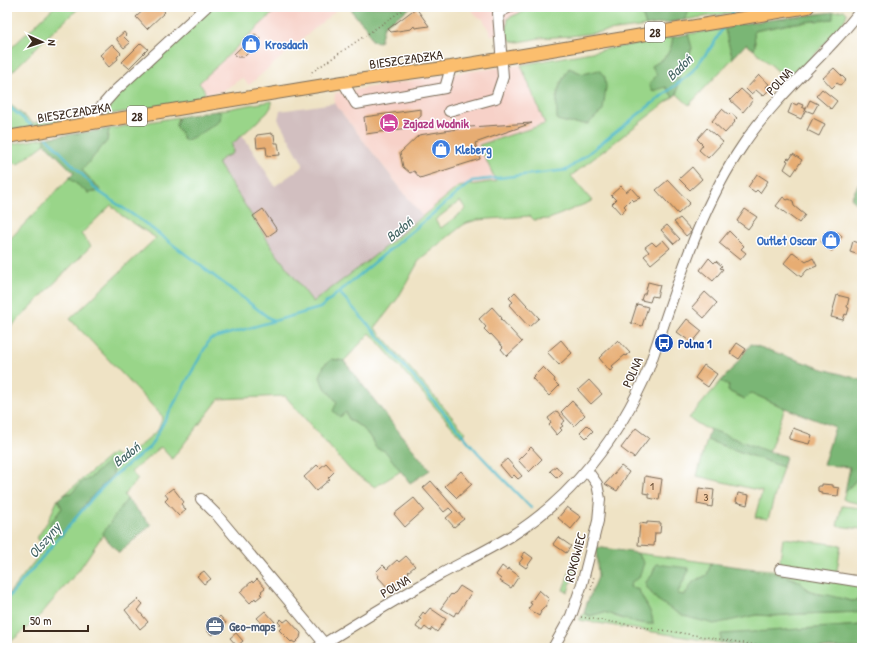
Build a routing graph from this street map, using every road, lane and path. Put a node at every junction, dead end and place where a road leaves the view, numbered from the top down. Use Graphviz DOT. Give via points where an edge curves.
graph roads {
  1 [pos="206,7"];
  2 [pos="407,7"];
  3 [pos="510,7"];
  4 [pos="808,7"];
  5 [pos="862,8"];
  6 [pos="500,58"];
  7 [pos="451,67"];
  8 [pos="343,82"];
  9 [pos="308,88"];
  10 [pos="449,111"];
  11 [pos="86,124"];
  12 [pos="7,137"];
  13 [pos="587,470"];
  14 [pos="201,499"];
  15 [pos="780,569"];
  16 [pos="862,582"];
  17 [pos="571,616"];
  18 [pos="320,646"];
  19 [pos="553,648"];
  20 [pos="775,648"];
  1 -- 11 [label="street" via="114,91"];
  2 -- 9 [label="path" via="312,72"];
  3 -- 6 [label="street" via="498,13"];
  4 -- 6 [label="main road, BIESZCZADZKA / 28"];
  5 -- 13 [label="street, POLNA" via="778,100 743,143 710,205 693,245 641,388"];
  6 -- 7 [label="main road, BIESZCZADZKA / 28"];
  6 -- 10 [label="street" via="503,77 496,98"];
  7 -- 8 [label="main road, BIESZCZADZKA / 28"];
  7 -- 8 [label="street" via="445,88 356,104"];
  8 -- 9 [label="main road, BIESZCZADZKA / 28"];
  9 -- 11 [label="main road, BIESZCZADZKA / 28"];
  11 -- 12 [label="main road, BIESZCZADZKA / 28"];
  13 -- 17 [label="street, ROKOWIEC" via="597,484 600,499 598,521"];
  13 -- 18 [label="street, POLNA" via="532,522"];
  14 -- 18 [label="street" via="221,520"];
  15 -- 16 [label="street"];
  17 -- 19 [label="street, ROKOWIEC"];
  17 -- 20 [label="path"];
}
